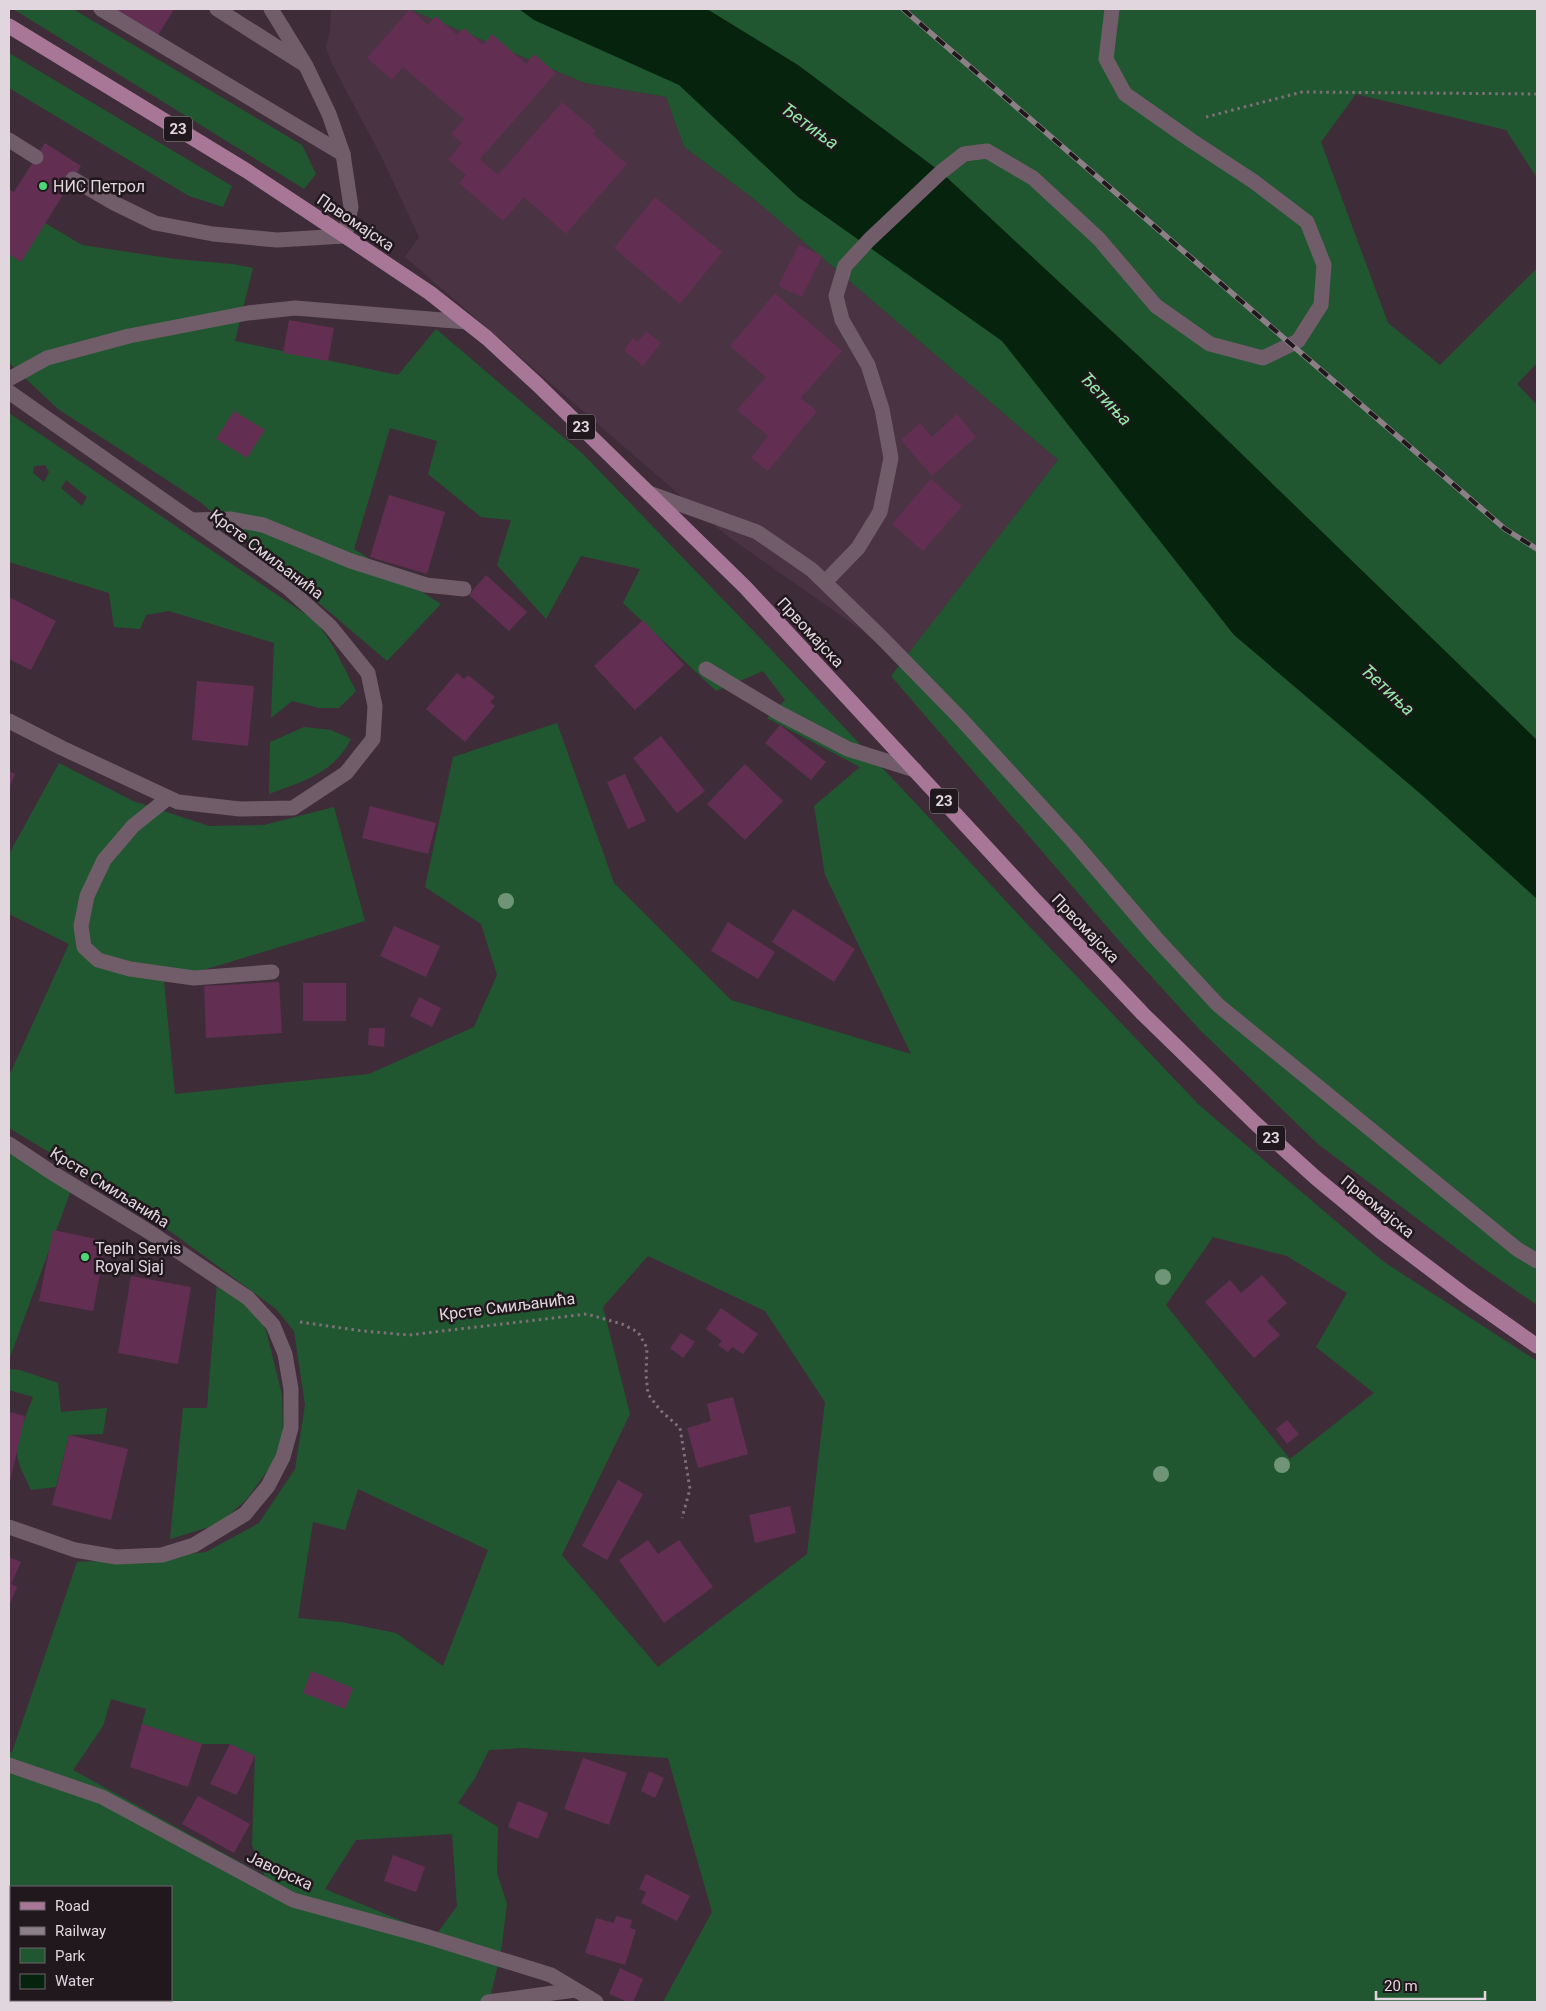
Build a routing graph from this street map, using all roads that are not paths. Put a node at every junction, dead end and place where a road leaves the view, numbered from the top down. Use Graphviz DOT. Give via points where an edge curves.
graph roads {
  1 [pos="101,9"];
  2 [pos="217,9"];
  3 [pos="272,9"];
  4 [pos="1112,9"];
  5 [pos="9,26"];
  6 [pos="306,66"];
  7 [pos="9,140"];
  8 [pos="343,154"];
  9 [pos="36,157"];
  10 [pos="73,179"];
  11 [pos="345,236"];
  12 [pos="467,322"];
  13 [pos="9,379"];
  14 [pos="9,392"];
  15 [pos="648,493"];
  16 [pos="193,520"];
  17 [pos="825,582"];
  18 [pos="464,588"];
  19 [pos="706,669"];
  20 [pos="9,721"];
  21 [pos="916,770"];
  22 [pos="168,798"];
  23 [pos="272,972"];
  24 [pos="9,1144"];
  25 [pos="1537,1261"];
  26 [pos="1537,1346"];
  27 [pos="9,1527"];
  28 [pos="9,1765"];
  29 [pos="575,1990"];
  30 [pos="488,2002"];
  31 [pos="596,2002"];
  1 -- 8 [label="street"];
  2 -- 6 [label="street"];
  3 -- 6 [label="street"];
  4 -- 17 [label="street" via="1106,59 1125,94 1307,222 1324,265 1321,305 1298,342 1263,358 1210,344 1156,306 1099,239 1033,178 987,151 964,154 941,172 844,266 836,296 842,320 868,365 882,410 891,458 880,512 858,548"];
  5 -- 11 [label="main road, Првомајска / 23" via="239,166"];
  6 -- 8 [label="street" via="330,114"];
  7 -- 9 [label="street"];
  8 -- 11 [label="street" via="351,206"];
  10 -- 11 [label="street" via="155,223 213,234 277,240"];
  11 -- 12 [label="main road, Првомајска / 23"];
  12 -- 13 [label="street" via="295,308 248,313 129,336 47,358"];
  12 -- 15 [label="main road, Првомајска / 23" via="538,385"];
  14 -- 16 [label="street, Крсте Смиљанића"];
  15 -- 17 [label="street, Првомајска" via="757,532"];
  15 -- 21 [label="main road, Првомајска / 23" via="764,607"];
  16 -- 18 [label="street" via="230,519 263,525 361,564 426,584"];
  16 -- 22 [label="street, Крсте Смиљанића" via="287,587 330,626 368,673 375,706 373,739 346,773 293,808 240,809"];
  17 -- 25 [label="street, Првомајска" via="961,719 1218,1005 1517,1249"];
  19 -- 21 [label="street" via="779,713 848,749"];
  20 -- 22 [label="street, Крсте Смиљанића"];
  21 -- 26 [label="main road, Првомајска / 23" via="1143,1014 1255,1123 1380,1231"];
  22 -- 23 [label="street" via="133,826 104,860 87,896 81,926 84,946 98,960 130,969 194,978"];
  24 -- 27 [label="street, Крсте Смиљанића" via="200,1264 248,1298 273,1325 286,1354 291,1390 291,1428 283,1457 268,1486 245,1514 194,1545 162,1555 116,1557 83,1551"];
  28 -- 29 [label="street, Јаворска" via="102,1798 293,1900 425,1936 542,1973"];
  29 -- 30 [label="street"];
  29 -- 31 [label="street, Јаворска"];
}
